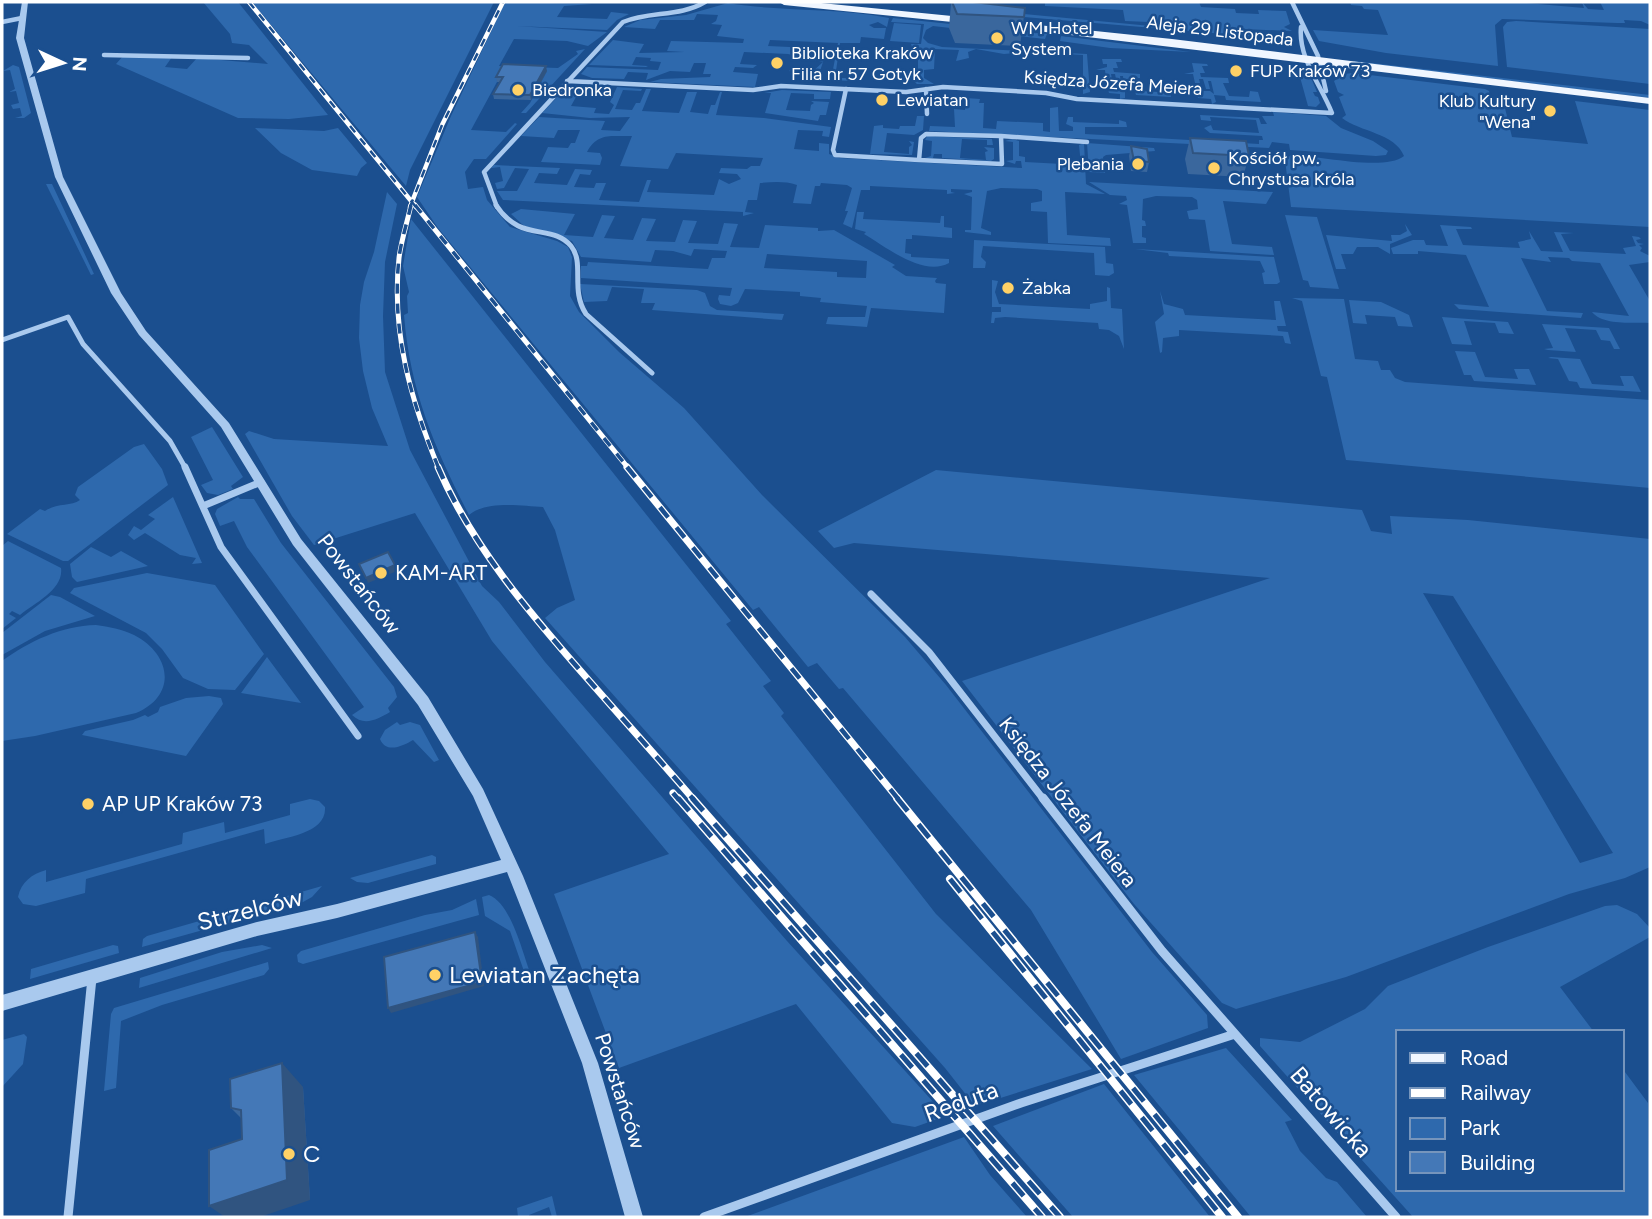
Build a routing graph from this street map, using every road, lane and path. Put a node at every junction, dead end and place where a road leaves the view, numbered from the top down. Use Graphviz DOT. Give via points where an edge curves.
graph roads {
  1 [pos="25,2"];
  2 [pos="693,2"];
  3 [pos="705,2"];
  4 [pos="784,2"];
  5 [pos="839,2"];
  6 [pos="1292,2"];
  7 [pos="669,12"];
  8 [pos="22,18"];
  9 [pos="991,21"];
  10 [pos="2,22"];
  11 [pos="1301,27"];
  12 [pos="1304,54"];
  13 [pos="104,55"];
  14 [pos="1319,56"];
  15 [pos="248,58"];
  16 [pos="567,81"];
  17 [pos="845,89"];
  18 [pos="926,89"];
  19 [pos="1650,92"];
  20 [pos="1326,94"];
  21 [pos="1650,101"];
  22 [pos="927,114"];
  23 [pos="1001,136"];
  24 [pos="1087,142"];
  25 [pos="919,160"];
  26 [pos="2,340"];
  27 [pos="652,373"];
  28 [pos="261,482"];
  29 [pos="203,506"];
  30 [pos="871,594"];
  31 [pos="358,736"];
  32 [pos="510,863"];
  33 [pos="92,977"];
  34 [pos="2,1003"];
  35 [pos="1235,1034"];
  36 [pos="68,1217"];
  37 [pos="634,1217"];
  38 [pos="704,1217"];
  39 [pos="1396,1217"];
  1 -- 8 [label="street, Powstańców"];
  2 -- 7 [label="street"];
  3 -- 7 [label="street"];
  4 -- 5 [label="main road" via="978,19"];
  6 -- 11 [label="street"];
  7 -- 16 [label="street" via="623,22"];
  8 -- 10 [label="street"];
  8 -- 28 [label="street, Powstańców" via="22,48 59,177 89,240 142,333 219,417"];
  9 -- 12 [label="main road, Aleja 29 Listopada"];
  11 -- 12 [label="street"];
  11 -- 14 [label="street"];
  12 -- 14 [label="main road, Aleja 29 Listopada"];
  12 -- 20 [label="street"];
  13 -- 15 [label="street"];
  14 -- 19 [label="main road, Aleja 29 Listopada"];
  14 -- 20 [label="street"];
  14 -- 21 [label="main road, Aleja 29 Listopada"];
  16 -- 17 [label="street, Księdza Józefa Meiera" via="753,90 781,86"];
  16 -- 27 [label="street" via="485,169 484,178 490,196 513,225 556,237 573,249 579,305"];
  17 -- 18 [label="street, Księdza Józefa Meiera"];
  17 -- 25 [label="street" via="834,154"];
  18 -- 20 [label="street, Księdza Józefa Meiera" via="1332,113"];
  18 -- 22 [label="street"];
  23 -- 24 [label="street"];
  23 -- 25 [label="street" via="928,133 921,138"];
  23 -- 25 [label="street" via="1002,164"];
  26 -- 29 [label="street" via="68,317 82,344 170,441"];
  28 -- 29 [label="street"];
  28 -- 32 [label="street, Powstańców" via="296,542 423,701 478,793"];
  29 -- 31 [label="street" via="227,556"];
  30 -- 35 [label="street, Księdza Józefa Meiera" via="929,652 1162,951"];
  32 -- 33 [label="street, Strzelców"];
  32 -- 37 [label="street, Powstańców" via="597,1084"];
  33 -- 34 [label="street, Strzelców"];
  33 -- 36 [label="street"];
  35 -- 38 [label="street, Reduta" via="1004,1109"];
  35 -- 39 [label="street, Batowicka"];
}
